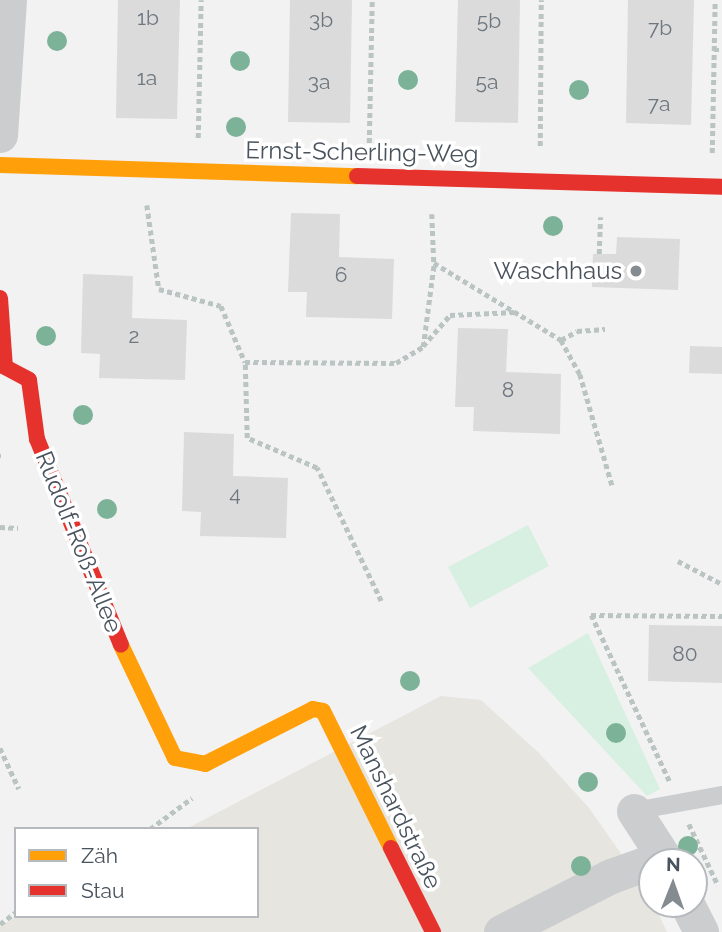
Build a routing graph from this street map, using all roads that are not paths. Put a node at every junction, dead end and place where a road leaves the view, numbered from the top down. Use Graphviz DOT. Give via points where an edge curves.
graph roads {
  1 [pos="9,0"];
  2 [pos="0,135"];
  3 [pos="0,165"];
  4 [pos="717,187"];
  5 [pos="0,298"];
  6 [pos="3,366"];
  7 [pos="313,709"];
  8 [pos="722,795"];
  9 [pos="634,811"];
  10 [pos="658,848"];
  11 [pos="638,868"];
  12 [pos="433,932"];
  13 [pos="501,932"];
  1 -- 2 [label="street"];
  3 -- 4 [label="street, Ernst-Scherling-Weg"];
  5 -- 6 [label="street, Rudolf-Roß-Allee"];
  6 -- 7 [label="street, Rudolf-Roß-Allee" via="29,380 37,439 92,582 176,758 205,764"];
  7 -- 12 [label="street, Manshardstraße" via="323,710"];
  8 -- 9 [label="lane"];
  9 -- 10 [label="street"];
  11 -- 13 [label="street" via="611,876"];
}
